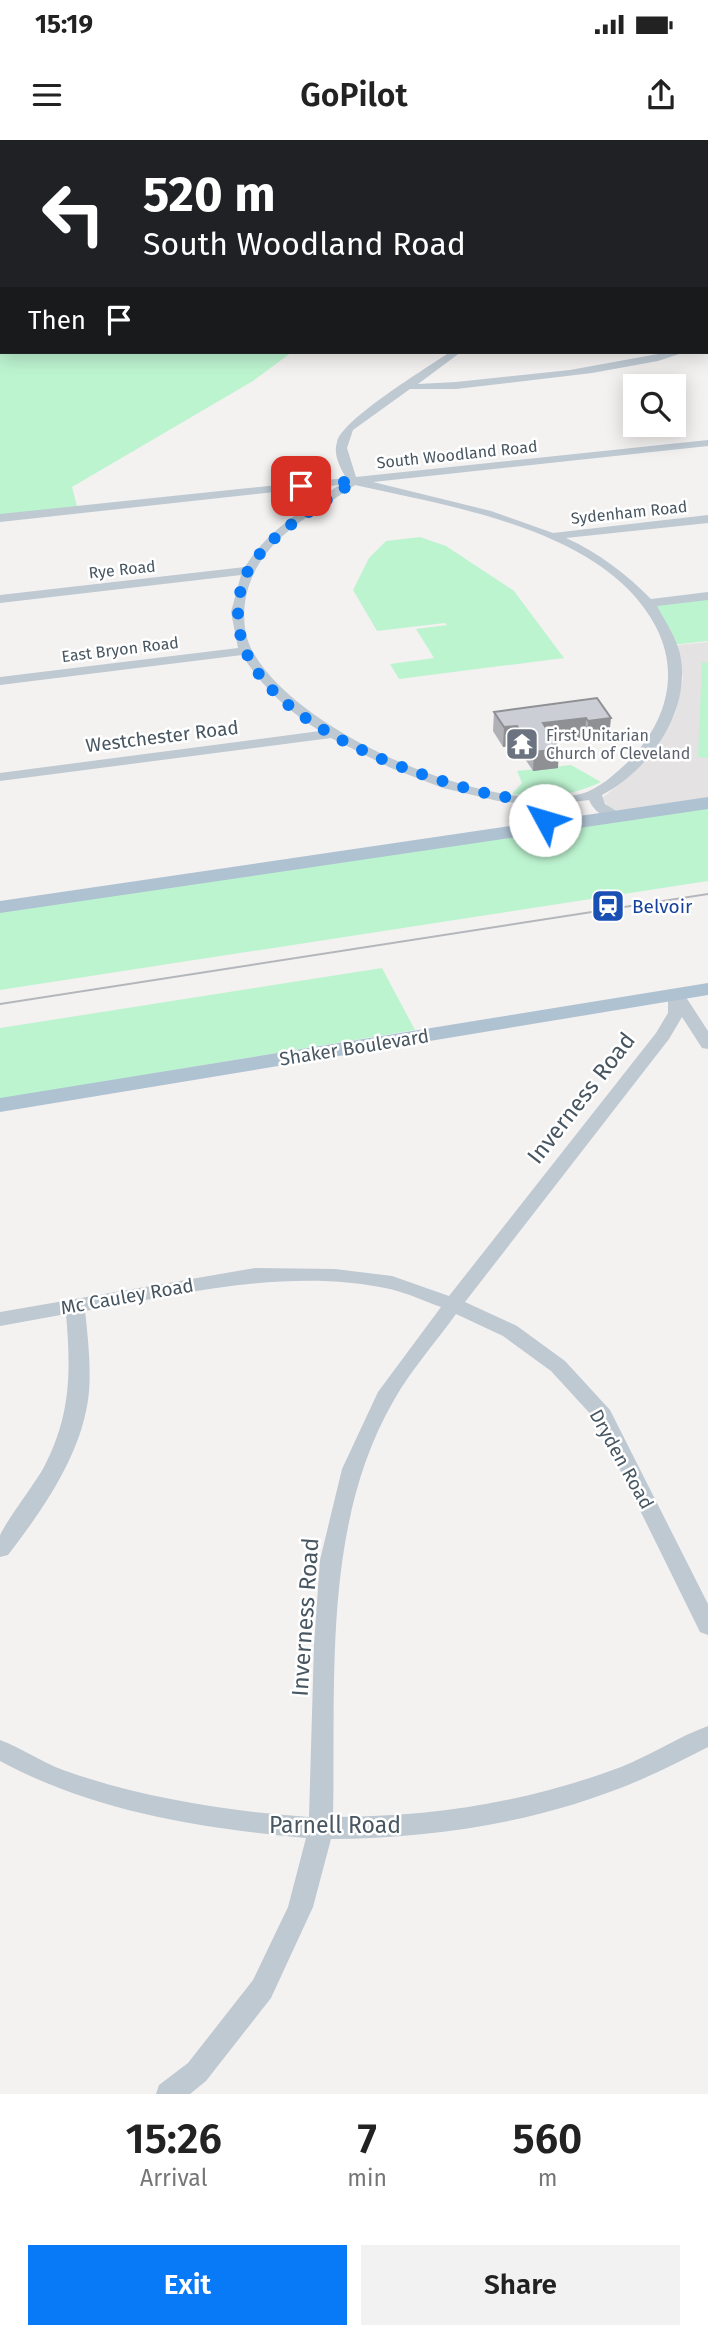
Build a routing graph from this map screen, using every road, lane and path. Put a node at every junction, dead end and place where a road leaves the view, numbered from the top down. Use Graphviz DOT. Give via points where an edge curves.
graph roads {
  1 [pos="453,354"];
  2 [pos="672,354"];
  3 [pos="410,386"];
  4 [pos="708,443"];
  5 [pos="354,481"];
  6 [pos="406,493"];
  7 [pos="327,501"];
  8 [pos="0,518"];
  9 [pos="708,519"];
  10 [pos="554,536"];
  11 [pos="248,570"];
  12 [pos="708,596"];
  13 [pos="0,599"];
  14 [pos="647,603"];
  15 [pos="245,651"];
  16 [pos="0,681"];
  17 [pos="330,734"];
  18 [pos="0,777"];
  19 [pos="594,794"];
  20 [pos="531,802"];
  21 [pos="708,803"];
  22 [pos="618,816"];
  23 [pos="538,828"];
  24 [pos="0,907"];
  25 [pos="708,990"];
  26 [pos="676,994"];
  27 [pos="705,1032"];
  28 [pos="0,1105"];
  29 [pos="255,1275"];
  30 [pos="453,1304"];
  31 [pos="75,1306"];
  32 [pos="0,1320"];
  33 [pos="0,1549"];
  34 [pos="708,1626"];
  35 [pos="708,1736"];
  36 [pos="0,1750"];
  37 [pos="321,1830"];
  38 [pos="169,2094"];
  1 -- 3 [label="street"];
  2 -- 3 [label="street" via="587,371"];
  3 -- 5 [label="street" via="345,433 341,457"];
  4 -- 5 [label="street, South Woodland Road"];
  5 -- 6 [label="street"];
  5 -- 7 [label="street"];
  5 -- 8 [label="street, South Woodland Road"];
  6 -- 7 [label="street" via="368,493"];
  6 -- 10 [label="street" via="479,509"];
  7 -- 11 [label="street" via="281,532"];
  9 -- 10 [label="street, Sydenham Road"];
  10 -- 14 [label="street" via="604,565"];
  11 -- 13 [label="street, Rye Road"];
  11 -- 15 [label="street" via="238,607"];
  12 -- 14 [label="street"];
  14 -- 19 [label="street" via="671,645 675,691 655,739 625,772"];
  15 -- 16 [label="street, East Bryon Road"];
  15 -- 17 [label="street" via="279,696"];
  17 -- 18 [label="street, Westchester Road"];
  17 -- 20 [label="street" via="423,775"];
  19 -- 20 [label="street"];
  19 -- 22 [label="street" via="600,807"];
  20 -- 23 [label="street" via="545,816"];
  21 -- 22 [label="main road"];
  22 -- 23 [label="main road"];
  23 -- 24 [label="main road"];
  25 -- 26 [label="main road, Shaker Boulevard"];
  26 -- 27 [label="street"];
  26 -- 28 [label="main road, Shaker Boulevard"];
  26 -- 30 [label="street, Inverness Road" via="675,1016 663,1035"];
  29 -- 30 [label="street, Dryden Road" via="335,1276 392,1283"];
  29 -- 31 [label="street, Mc Cauley Road"];
  30 -- 34 [label="street, Dryden Road" via="510,1331 558,1366 603,1415"];
  30 -- 37 [label="street, Inverness Road" via="385,1397 352,1469 331,1560"];
  31 -- 32 [label="street, Mc Cauley Road"];
  31 -- 33 [label="street" via="79,1361 75,1417 57,1464"];
  35 -- 37 [label="street, Parnell Road" via="592,1790 533,1806 382,1829"];
  36 -- 37 [label="street, Parnell Road" via="60,1779 174,1812 246,1825"];
  37 -- 38 [label="street, Inverness Road" via="300,1907 262,1989 197,2072"];
}
